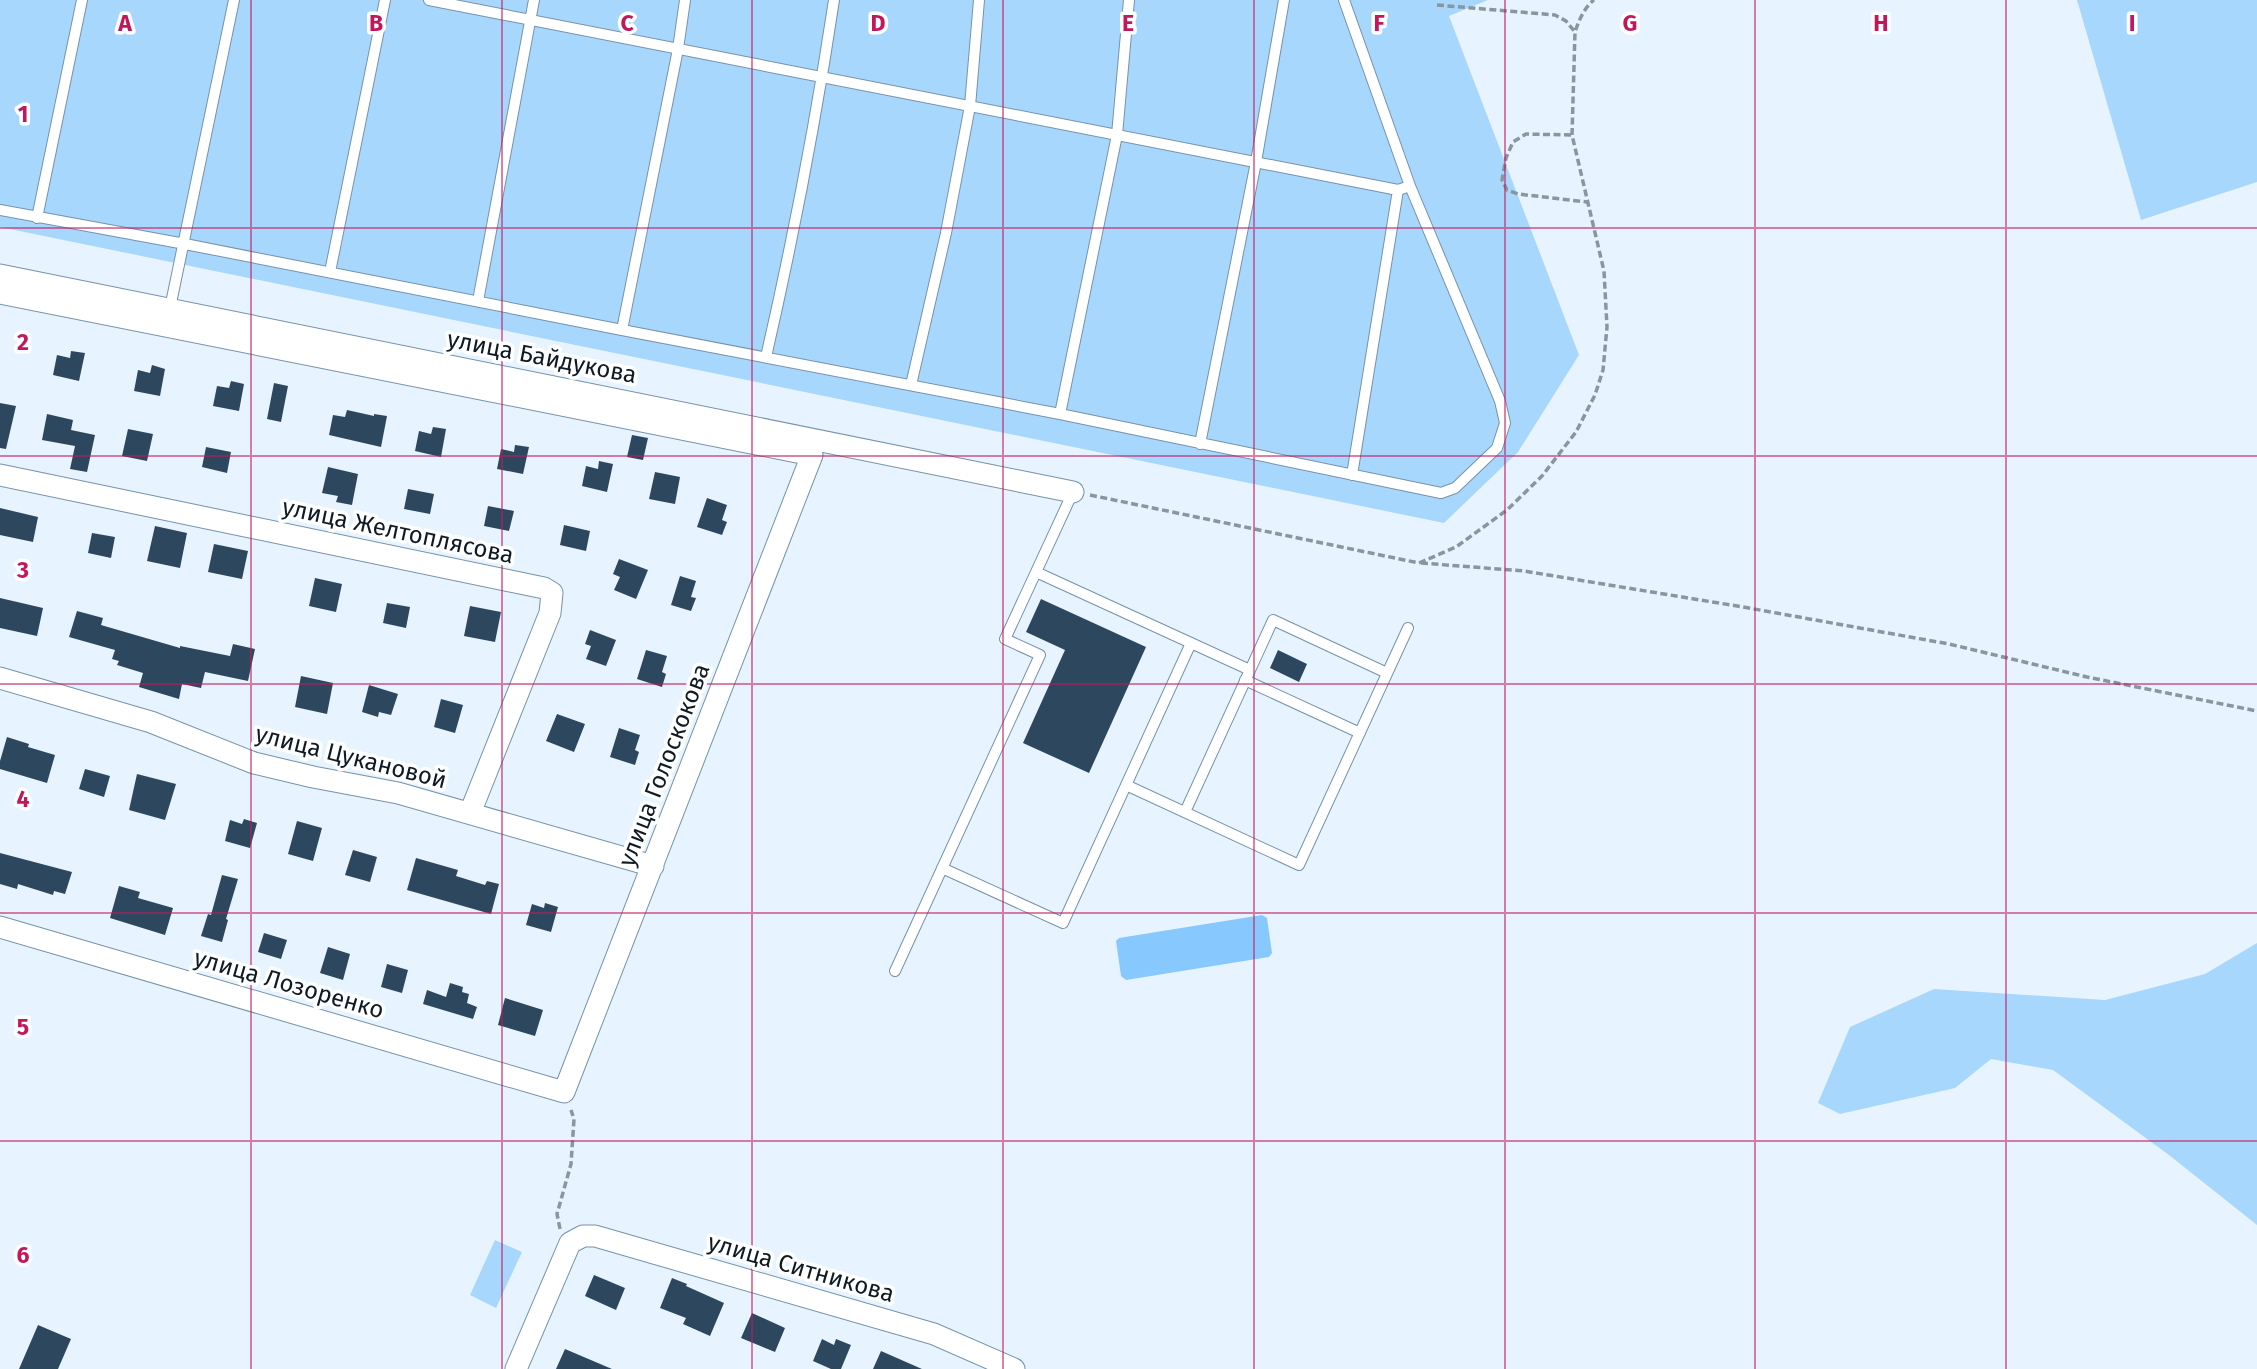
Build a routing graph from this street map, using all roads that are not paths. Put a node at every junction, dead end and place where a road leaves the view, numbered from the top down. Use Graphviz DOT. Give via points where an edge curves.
graph roads {
  1 [pos="82,0"];
  2 [pos="234,0"];
  3 [pos="384,0"];
  4 [pos="429,0"];
  5 [pos="534,0"];
  6 [pos="685,0"];
  7 [pos="834,0"];
  8 [pos="979,0"];
  9 [pos="1129,0"];
  10 [pos="1284,0"];
  11 [pos="1344,0"];
  12 [pos="532,20"];
  13 [pos="678,49"];
  14 [pos="822,77"];
  15 [pos="970,106"];
  16 [pos="1117,135"];
  17 [pos="1256,162"];
  18 [pos="1410,186"];
  19 [pos="1398,190"];
  20 [pos="0,210"];
  21 [pos="37,218"];
  22 [pos="185,244"];
  23 [pos="330,272"];
  24 [pos="0,275"];
  25 [pos="0,293"];
  26 [pos="478,301"];
  27 [pos="170,308"];
  28 [pos="622,330"];
  29 [pos="766,357"];
  30 [pos="911,385"];
  31 [pos="1060,414"];
  32 [pos="1200,444"];
  33 [pos="812,455"];
  34 [pos="0,475"];
  35 [pos="1352,475"];
  36 [pos="1073,492"];
  37 [pos="1036,572"];
  38 [pos="1408,628"];
  39 [pos="1191,643"];
  40 [pos="1387,673"];
  41 [pos="1248,675"];
  42 [pos="0,678"];
  43 [pos="1360,733"];
  44 [pos="1126,785"];
  45 [pos="1185,812"];
  46 [pos="470,813"];
  47 [pos="653,866"];
  48 [pos="942,868"];
  49 [pos="0,926"];
  50 [pos="895,971"];
  51 [pos="564,1092"];
  52 [pos="516,1369"];
  53 [pos="1014,1369"];
  1 -- 21 [label="lane"];
  2 -- 22 [label="lane"];
  3 -- 23 [label="lane"];
  4 -- 12 [label="lane"];
  5 -- 12 [label="lane"];
  6 -- 13 [label="lane"];
  7 -- 14 [label="lane"];
  8 -- 15 [label="lane"];
  9 -- 16 [label="lane"];
  10 -- 17 [label="lane"];
  11 -- 18 [label="lane"];
  12 -- 13 [label="lane"];
  12 -- 26 [label="lane"];
  13 -- 14 [label="lane"];
  13 -- 28 [label="lane"];
  14 -- 15 [label="lane"];
  14 -- 29 [label="lane"];
  15 -- 16 [label="lane"];
  15 -- 30 [label="lane"];
  16 -- 17 [label="lane"];
  16 -- 31 [label="lane"];
  17 -- 19 [label="lane"];
  17 -- 32 [label="lane"];
  18 -- 19 [label="lane"];
  18 -- 35 [label="lane" via="1500,401 1505,423 1497,448 1455,488 1441,493"];
  19 -- 35 [label="lane"];
  20 -- 21 [label="lane"];
  21 -- 22 [label="lane"];
  22 -- 23 [label="lane"];
  22 -- 27 [label="lane"];
  23 -- 26 [label="lane"];
  24 -- 27 [label="street, улица Байдукова"];
  25 -- 33 [label="street, улица Байдукова"];
  26 -- 28 [label="lane"];
  27 -- 36 [label="street, улица Байдукова"];
  28 -- 29 [label="lane"];
  29 -- 30 [label="lane"];
  30 -- 31 [label="lane"];
  31 -- 32 [label="lane"];
  32 -- 35 [label="lane"];
  33 -- 47 [label="street, улица Голоскокова"];
  34 -- 46 [label="street, улица Желтоплясова" via="552,593 550,612"];
  36 -- 37 [label="lane"];
  37 -- 39 [label="lane"];
  37 -- 48 [label="lane" via="1005,639 1040,655"];
  38 -- 40 [label="lane"];
  39 -- 41 [label="lane"];
  39 -- 44 [label="lane"];
  40 -- 41 [label="lane" via="1273,620"];
  40 -- 43 [label="lane"];
  41 -- 43 [label="lane"];
  41 -- 45 [label="lane"];
  42 -- 46 [label="street, улица Цукановой" via="150,722 254,763"];
  43 -- 45 [label="lane" via="1299,865"];
  44 -- 45 [label="lane"];
  44 -- 48 [label="lane" via="1063,923"];
  46 -- 47 [label="street, улица Цукановой"];
  47 -- 51 [label="street, улица Голоскокова"];
  48 -- 50 [label="lane"];
  49 -- 51 [label="street, улица Лозоренко"];
  52 -- 53 [label="street, улица Ситникова" via="570,1242 583,1236 934,1334"];
}
